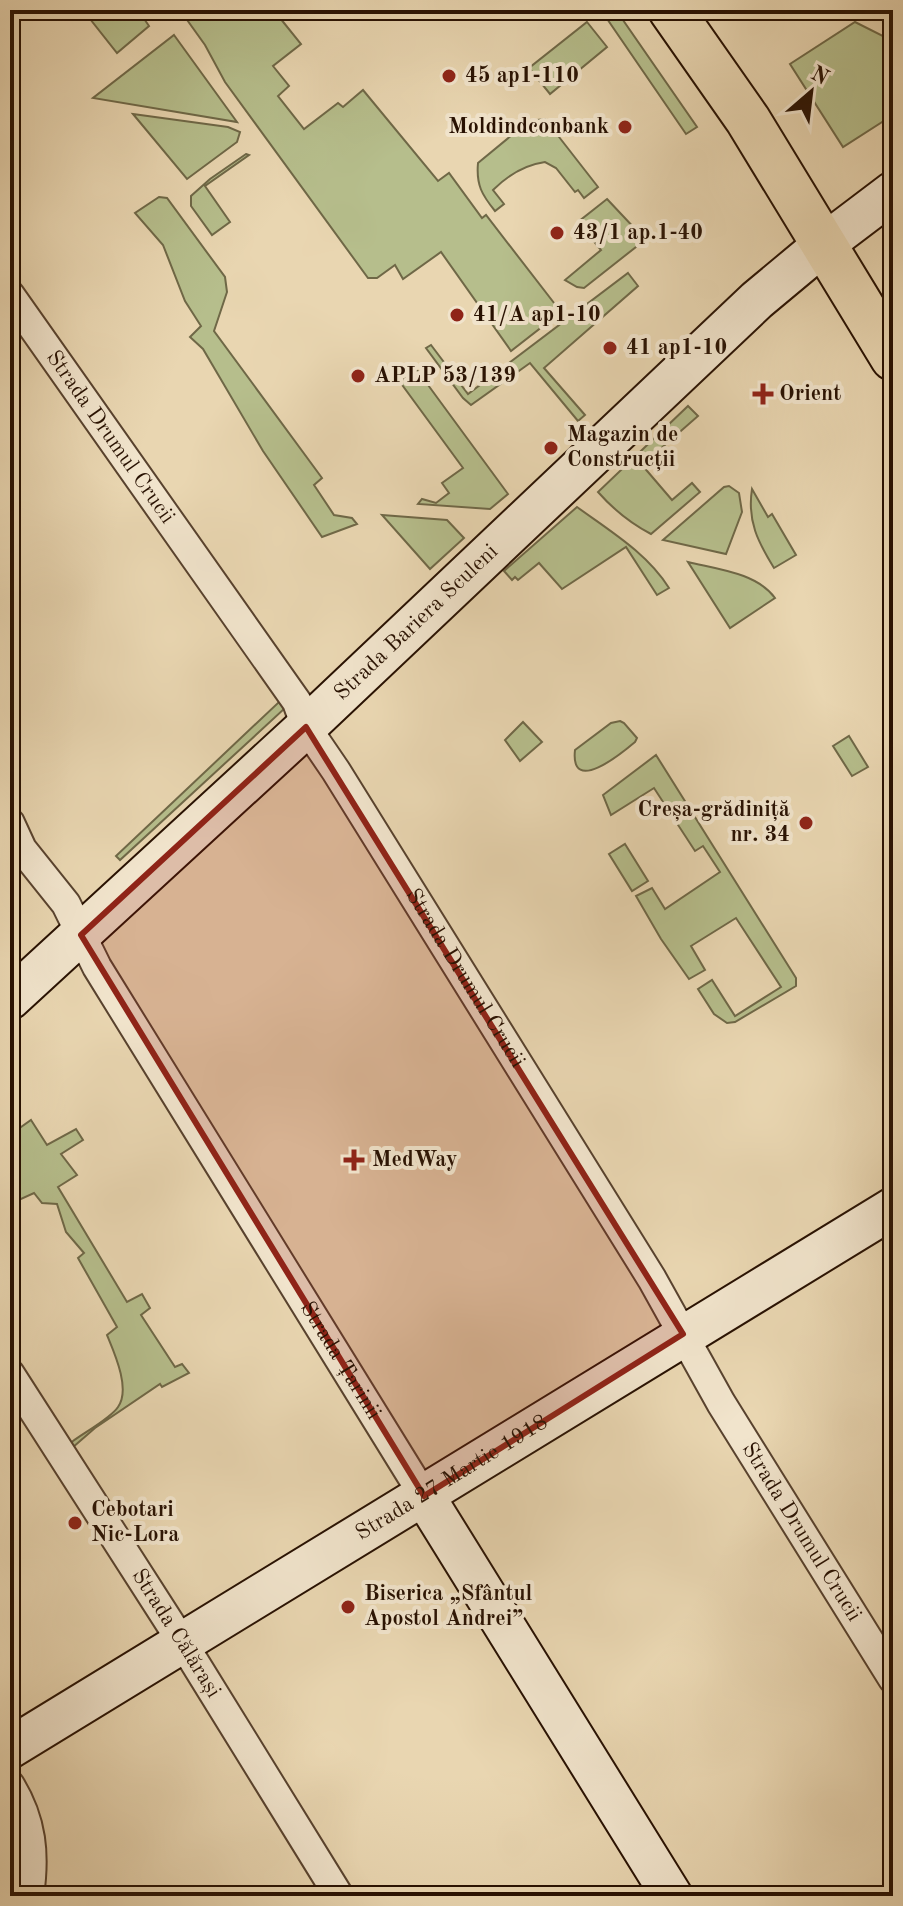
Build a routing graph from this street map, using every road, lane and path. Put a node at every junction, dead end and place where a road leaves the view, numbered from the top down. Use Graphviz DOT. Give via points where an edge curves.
graph roads {
  1 [pos="671,10"];
  2 [pos="893,192"];
  3 [pos="823,245"];
  4 [pos="10,295"];
  5 [pos="893,358"];
  6 [pos="306,727"];
  7 [pos="10,823"];
  8 [pos="81,935"];
  9 [pos="10,999"];
  10 [pos="893,1208"];
  11 [pos="683,1334"];
  12 [pos="10,1374"];
  13 [pos="424,1496"];
  14 [pos="182,1642"];
  15 [pos="893,1679"];
  16 [pos="10,1748"];
  17 [pos="10,1785"];
  18 [pos="29,1896"];
  19 [pos="339,1896"];
  20 [pos="672,1896"];
  1 -- 3 [label="main road" via="748,120"];
  2 -- 3 [label="main road, Strada Bariera Sculeni"];
  3 -- 5 [label="main road"];
  3 -- 6 [label="main road, Strada Bariera Sculeni" via="757,300"];
  4 -- 6 [label="street, Strada Drumul Crucii" via="297,702"];
  6 -- 8 [label="main road, Strada Bariera Sculeni"];
  6 -- 11 [label="street, Strada Drumul Crucii"];
  7 -- 8 [label="street, Strada Țarinii"];
  8 -- 9 [label="main road, Strada Bariera Sculeni"];
  8 -- 13 [label="street, Strada Țarinii"];
  10 -- 11 [label="main road, Strada 27 Martie 1918"];
  11 -- 13 [label="main road, Strada 27 Martie 1918"];
  11 -- 15 [label="street, Strada Drumul Crucii"];
  12 -- 14 [label="street, Strada Călărași"];
  13 -- 14 [label="main road, Strada 27 Martie 1918"];
  13 -- 20 [label="main road, Strada Țarinii"];
  14 -- 16 [label="main road, Strada 27 Martie 1918"];
  14 -- 19 [label="street, Strada Călărași"];
  17 -- 18 [label="street" via="30,1826"];
}
